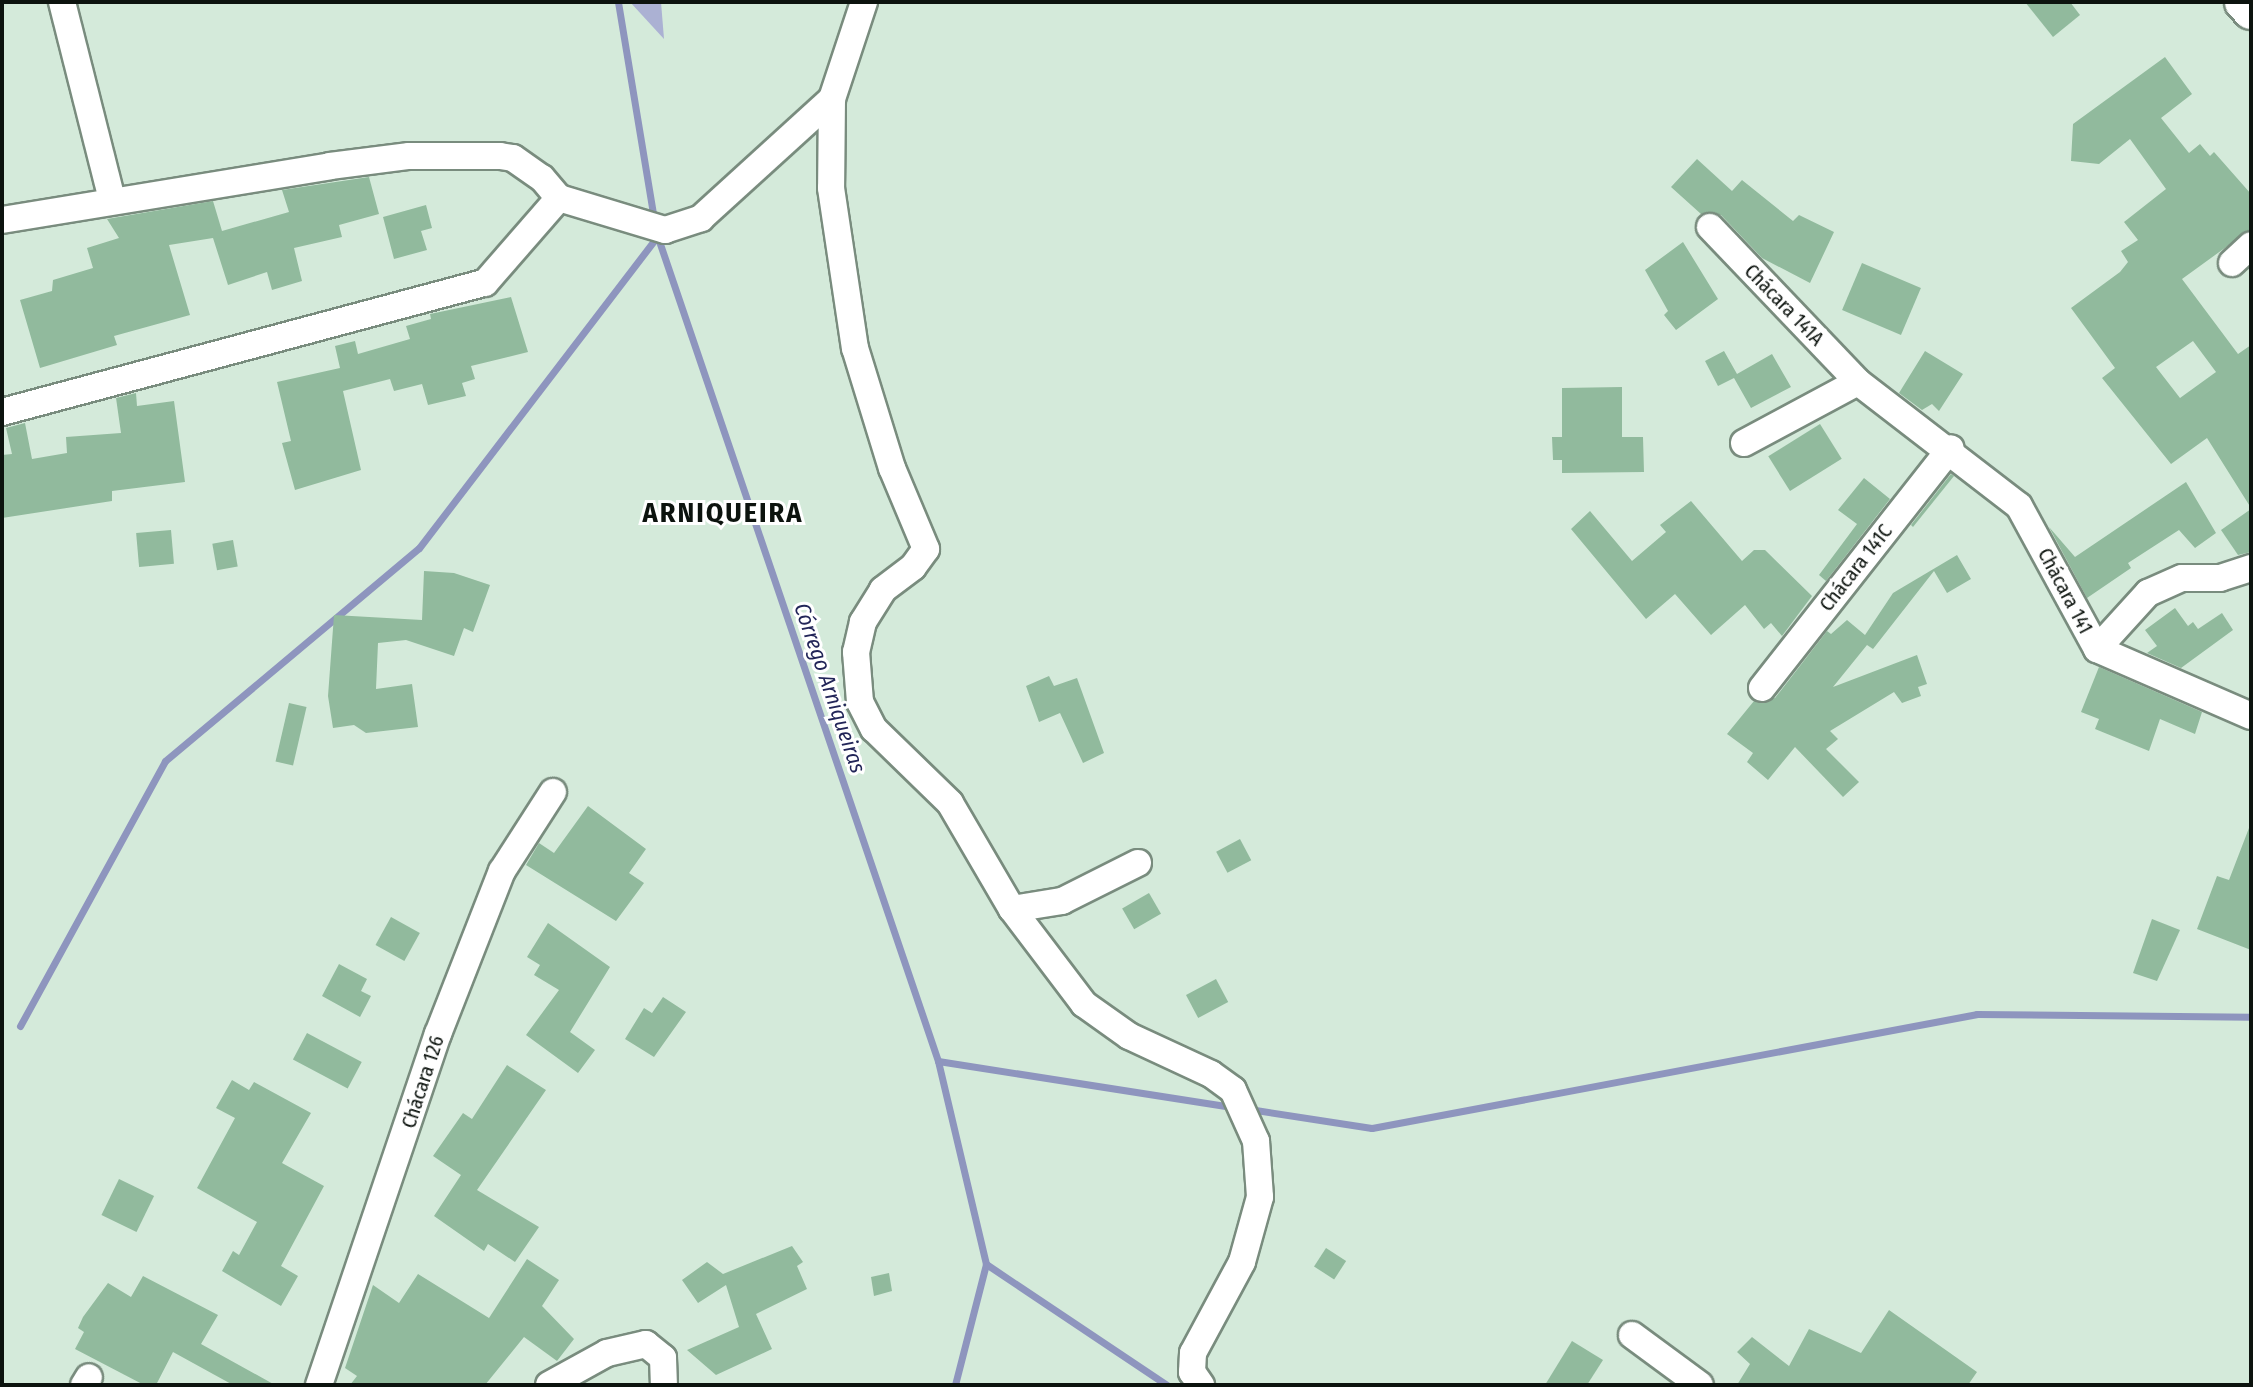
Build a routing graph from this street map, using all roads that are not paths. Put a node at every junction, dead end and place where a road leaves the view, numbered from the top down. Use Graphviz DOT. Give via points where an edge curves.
graph roads {
  1 [pos="62,2"];
  2 [pos="864,2"];
  3 [pos="2243,2"];
  4 [pos="2251,11"];
  5 [pos="832,99"];
  6 [pos="559,198"];
  7 [pos="112,200"];
  8 [pos="2,220"];
  9 [pos="1710,227"];
  10 [pos="1858,382"];
  11 [pos="2,412"];
  12 [pos="1744,443"];
  13 [pos="1951,448"];
  14 [pos="2251,568"];
  15 [pos="2097,649"];
  16 [pos="1762,688"];
  17 [pos="2251,716"];
  18 [pos="553,792"];
  19 [pos="1138,863"];
  20 [pos="1012,909"];
  21 [pos="1632,1335"];
  22 [pos="319,1385"];
  23 [pos="549,1385"];
  24 [pos="664,1385"];
  25 [pos="1201,1385"];
  26 [pos="1700,1385"];
  1 -- 7 [label="street"];
  2 -- 5 [label="street"];
  3 -- 4 [label="street"];
  5 -- 6 [label="street" via="701,218 665,230"];
  5 -- 20 [label="street" via="831,188 855,348 892,468 926,549 913,567 883,590 863,622 856,652 860,702 874,729 950,803"];
  6 -- 7 [label="street" via="513,158 424,156"];
  6 -- 11 [label="street" via="485,283"];
  7 -- 8 [label="street"];
  9 -- 10 [label="street, Chácara 141A"];
  10 -- 12 [label="street"];
  10 -- 13 [label="street, Chácara 141A"];
  13 -- 15 [label="street, Chácara 141" via="2019,506"];
  13 -- 16 [label="street, Chácara 141C"];
  14 -- 15 [label="street" via="2220,578 2182,578 2148,593"];
  15 -- 17 [label="street, Chácara 141"];
  18 -- 22 [label="street, Chácara 126" via="502,871 438,1034"];
  19 -- 20 [label="street" via="1062,901"];
  20 -- 25 [label="street" via="1084,1004 1129,1036 1211,1074 1233,1090 1256,1141 1260,1197 1242,1262 1193,1353 1192,1372"];
  21 -- 26 [label="street"];
  23 -- 24 [label="street" via="607,1353 646,1344 663,1358"];
}
